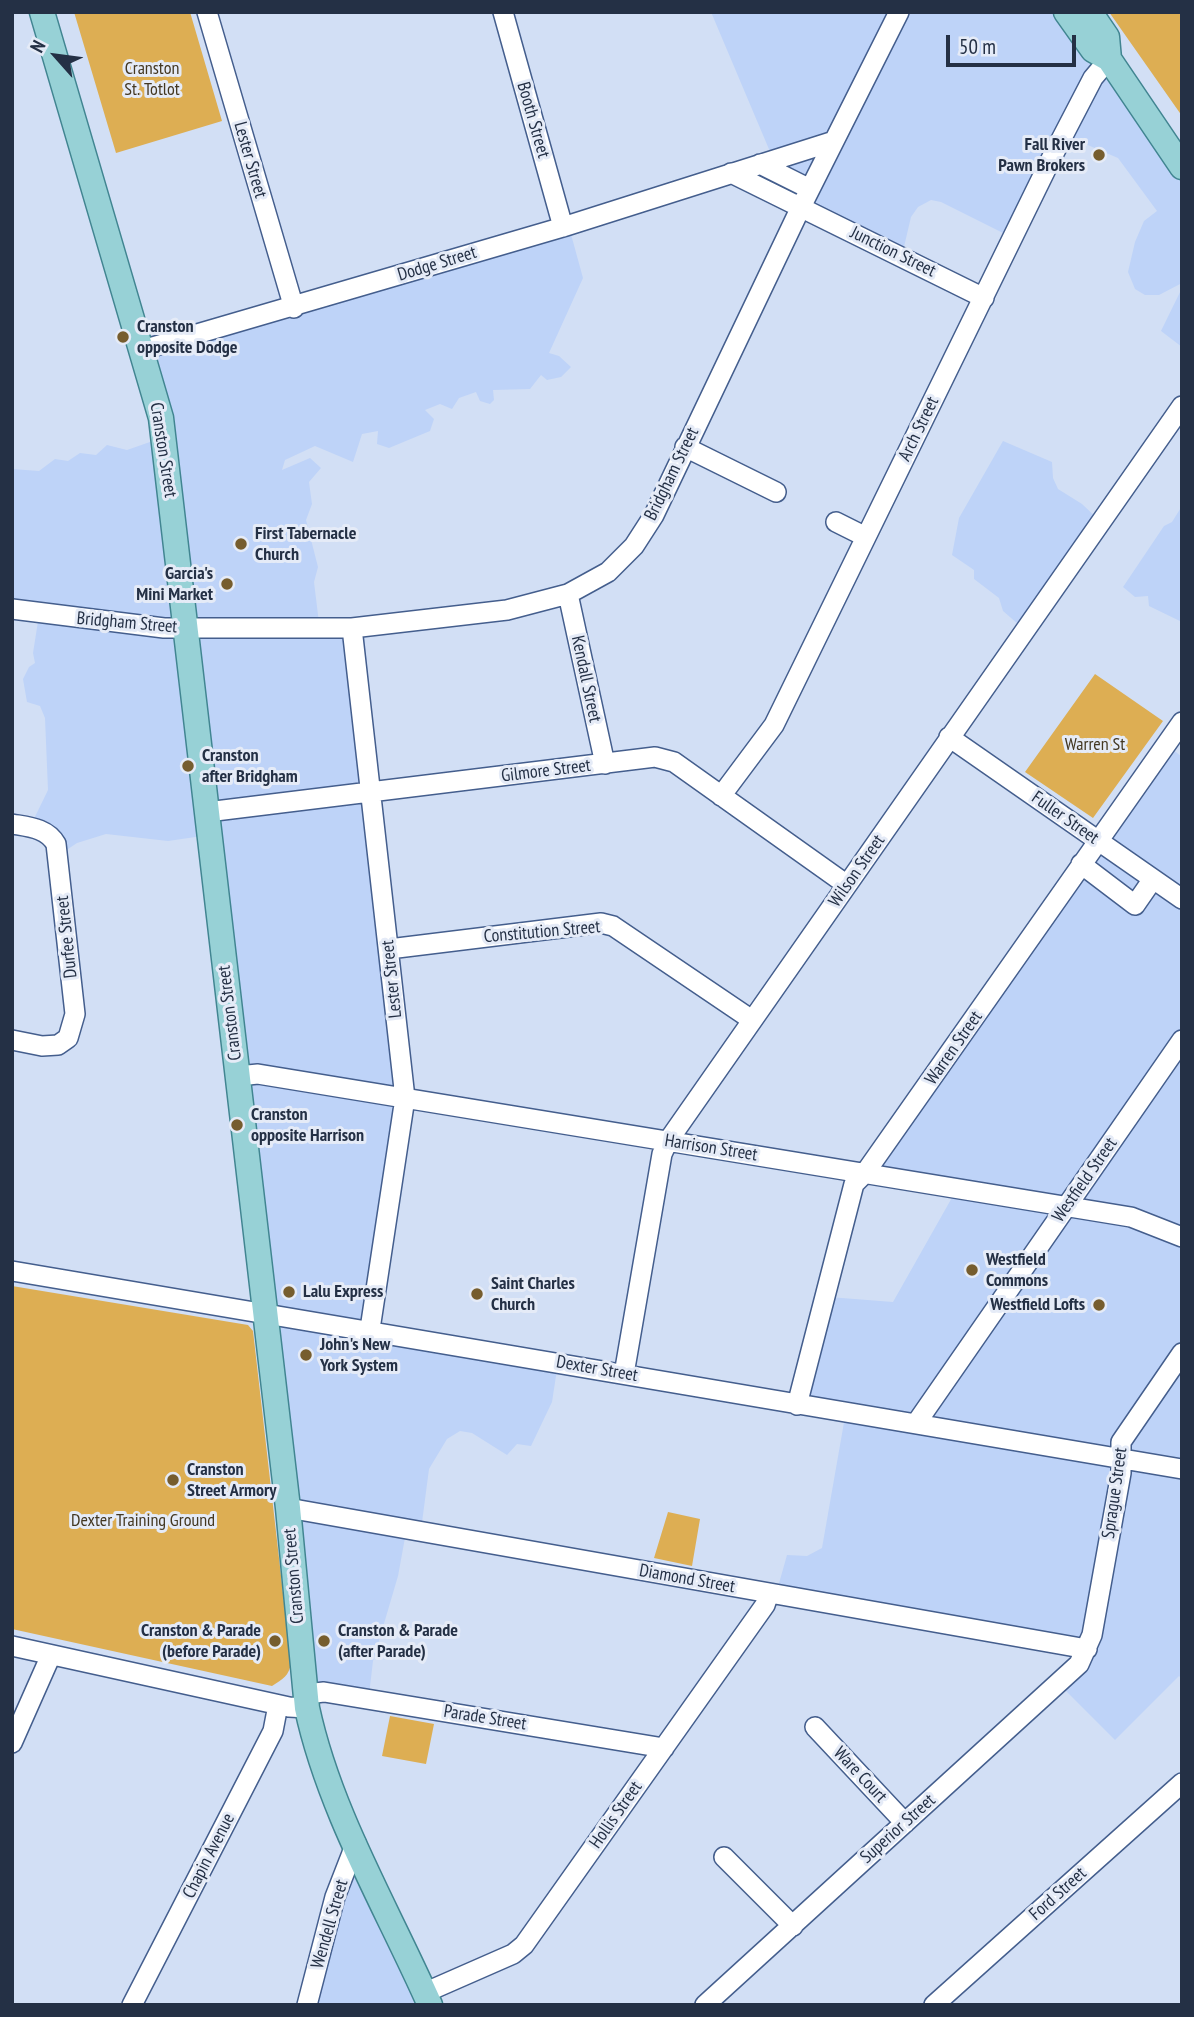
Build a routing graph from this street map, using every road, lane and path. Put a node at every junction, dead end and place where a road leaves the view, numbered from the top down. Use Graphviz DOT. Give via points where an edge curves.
graph roads {
  1 [pos="42,12"];
  2 [pos="207,12"];
  3 [pos="503,12"];
  4 [pos="899,12"];
  5 [pos="1066,12"];
  6 [pos="1090,12"];
  7 [pos="1110,59"];
  8 [pos="834,141"];
  9 [pos="760,164"];
  10 [pos="1182,167"];
  11 [pos="731,173"];
  12 [pos="810,189"];
  13 [pos="800,209"];
  14 [pos="564,227"];
  15 [pos="984,298"];
  16 [pos="294,308"];
  17 [pos="142,350"];
  18 [pos="1182,406"];
  19 [pos="685,447"];
  20 [pos="776,492"];
  21 [pos="836,522"];
  22 [pos="866,537"];
  23 [pos="568,594"];
  24 [pos="12,609"];
  25 [pos="184,628"];
  26 [pos="352,628"];
  27 [pos="1182,722"];
  28 [pos="949,737"];
  29 [pos="605,764"];
  30 [pos="371,793"];
  31 [pos="721,796"];
  32 [pos="207,812"];
  33 [pos="12,824"];
  34 [pos="1098,841"];
  35 [pos="1082,864"];
  36 [pos="1153,879"];
  37 [pos="847,885"];
  38 [pos="1182,899"];
  39 [pos="389,949"];
  40 [pos="751,1020"];
  41 [pos="12,1040"];
  42 [pos="1182,1040"];
  43 [pos="238,1076"];
  44 [pos="405,1098"];
  45 [pos="668,1141"];
  46 [pos="865,1173"];
  47 [pos="1068,1206"];
  48 [pos="1182,1237"];
  49 [pos="12,1271"];
  50 [pos="264,1311"];
  51 [pos="370,1329"];
  52 [pos="1182,1353"];
  53 [pos="624,1374"];
  54 [pos="797,1405"];
  55 [pos="917,1422"];
  56 [pos="1120,1458"];
  57 [pos="1182,1469"];
  58 [pos="288,1508"];
  59 [pos="769,1593"];
  60 [pos="12,1646"];
  61 [pos="1087,1649"];
  62 [pos="51,1655"];
  63 [pos="306,1701"];
  64 [pos="278,1705"];
  65 [pos="816,1727"];
  66 [pos="12,1743"];
  67 [pos="664,1748"];
  68 [pos="1182,1783"];
  69 [pos="905,1823"];
  70 [pos="356,1843"];
  71 [pos="724,1857"];
  72 [pos="793,1926"];
  73 [pos="427,1999"];
  74 [pos="132,2005"];
  75 [pos="307,2005"];
  76 [pos="705,2005"];
  77 [pos="934,2005"];
  1 -- 17 [label="main road, Cranston Street"];
  2 -- 16 [label="street, Lester Street"];
  3 -- 14 [label="street, Booth Street"];
  4 -- 8 [label="street, Bridgham Street"];
  5 -- 7 [label="main road" via="1093,50"];
  6 -- 7 [label="main road" via="1107,37"];
  7 -- 10 [label="main road"];
  7 -- 15 [label="street, Arch Street" via="1093,78"];
  8 -- 9 [label="street, Dodge Street"];
  8 -- 12 [label="street, Bridgham Street"];
  9 -- 11 [label="street, Dodge Street"];
  9 -- 12 [label="street"];
  11 -- 13 [label="street"];
  11 -- 14 [label="street, Dodge Street"];
  12 -- 13 [label="street, Bridgham Street"];
  13 -- 15 [label="street, Junction Street"];
  13 -- 19 [label="street, Bridgham Street"];
  14 -- 16 [label="street, Dodge Street"];
  15 -- 22 [label="street, Arch Street"];
  16 -- 17 [label="street, Dodge Street"];
  17 -- 25 [label="main road, Cranston Street" via="161,418"];
  18 -- 28 [label="street, Wilson Street"];
  19 -- 20 [label="street"];
  19 -- 23 [label="street, Bridgham Street" via="654,515 634,546 608,572"];
  21 -- 22 [label="street"];
  22 -- 31 [label="street, Arch Street" via="775,725"];
  23 -- 26 [label="street, Bridgham Street" via="508,610"];
  23 -- 29 [label="street, Kendall Street"];
  24 -- 25 [label="street, Bridgham Street"];
  25 -- 26 [label="street, Bridgham Street"];
  25 -- 32 [label="main road, Cranston Street"];
  26 -- 30 [label="street, Lester Street"];
  27 -- 34 [label="street, Warren Street"];
  28 -- 34 [label="street, Fuller Street"];
  28 -- 37 [label="street, Wilson Street"];
  29 -- 30 [label="street, Gilmore Street"];
  29 -- 31 [label="street, Gilmore Street" via="667,759"];
  30 -- 32 [label="street, Gilmore Street"];
  30 -- 39 [label="street, Lester Street"];
  31 -- 37 [label="street, Gilmore Street"];
  32 -- 43 [label="main road, Cranston Street"];
  33 -- 41 [label="street, Durfee Street" via="51,836 59,854 75,1014 68,1038 58,1045"];
  34 -- 35 [label="street, Warren Street"];
  34 -- 36 [label="street, Fuller Street"];
  35 -- 36 [label="street" via="1135,905"];
  35 -- 46 [label="street, Warren Street"];
  36 -- 38 [label="street, Fuller Street"];
  37 -- 40 [label="street, Wilson Street"];
  39 -- 40 [label="street, Constitution Street" via="601,923 613,926"];
  39 -- 44 [label="street, Lester Street"];
  40 -- 45 [label="street, Wilson Street"];
  42 -- 47 [label="street, Westfield Street"];
  43 -- 44 [label="street, Harrison Street" via="258,1074"];
  43 -- 50 [label="main road, Cranston Street"];
  44 -- 45 [label="street, Harrison Street"];
  44 -- 51 [label="street, Lester Street"];
  45 -- 46 [label="street, Harrison Street"];
  45 -- 53 [label="street, Wilson Street" via="642,1257"];
  46 -- 47 [label="street, Harrison Street"];
  46 -- 54 [label="street, Warren Street" via="854,1184 830,1307"];
  47 -- 48 [label="street, Harrison Street" via="1131,1217"];
  47 -- 55 [label="street, Westfield Street"];
  49 -- 50 [label="street, Dexter Street"];
  50 -- 51 [label="street, Dexter Street"];
  50 -- 58 [label="main road, Cranston Street"];
  51 -- 53 [label="street, Dexter Street"];
  52 -- 56 [label="street, Sprague Street" via="1121,1442"];
  53 -- 54 [label="street, Dexter Street"];
  54 -- 55 [label="street, Dexter Street" via="878,1409"];
  55 -- 56 [label="street, Dexter Street"];
  56 -- 57 [label="street, Dexter Street"];
  56 -- 61 [label="street, Sprague Street" via="1121,1473"];
  58 -- 59 [label="street, Diamond Street"];
  58 -- 63 [label="main road, Cranston Street"];
  59 -- 61 [label="street, Diamond Street"];
  59 -- 67 [label="street, Hollis Street"];
  60 -- 62 [label="street, Parade Street"];
  61 -- 69 [label="street, Superior Street" via="1079,1664"];
  62 -- 64 [label="street, Parade Street"];
  62 -- 66 [label="street"];
  63 -- 64 [label="street, Parade Street"];
  63 -- 67 [label="street, Parade Street" via="324,1692"];
  63 -- 70 [label="main road, Cranston Street" via="313,1738"];
  64 -- 74 [label="street, Chapin Avenue" via="273,1731"];
  65 -- 69 [label="street, Ware Court"];
  67 -- 73 [label="street, Hollis Street" via="524,1945"];
  68 -- 77 [label="street, Ford Street"];
  69 -- 72 [label="street, Superior Street"];
  70 -- 73 [label="main road, Cranston Street"];
  70 -- 75 [label="street, Wendell Street" via="335,1896"];
  71 -- 72 [label="street"];
  72 -- 76 [label="street, Superior Street"];
}
